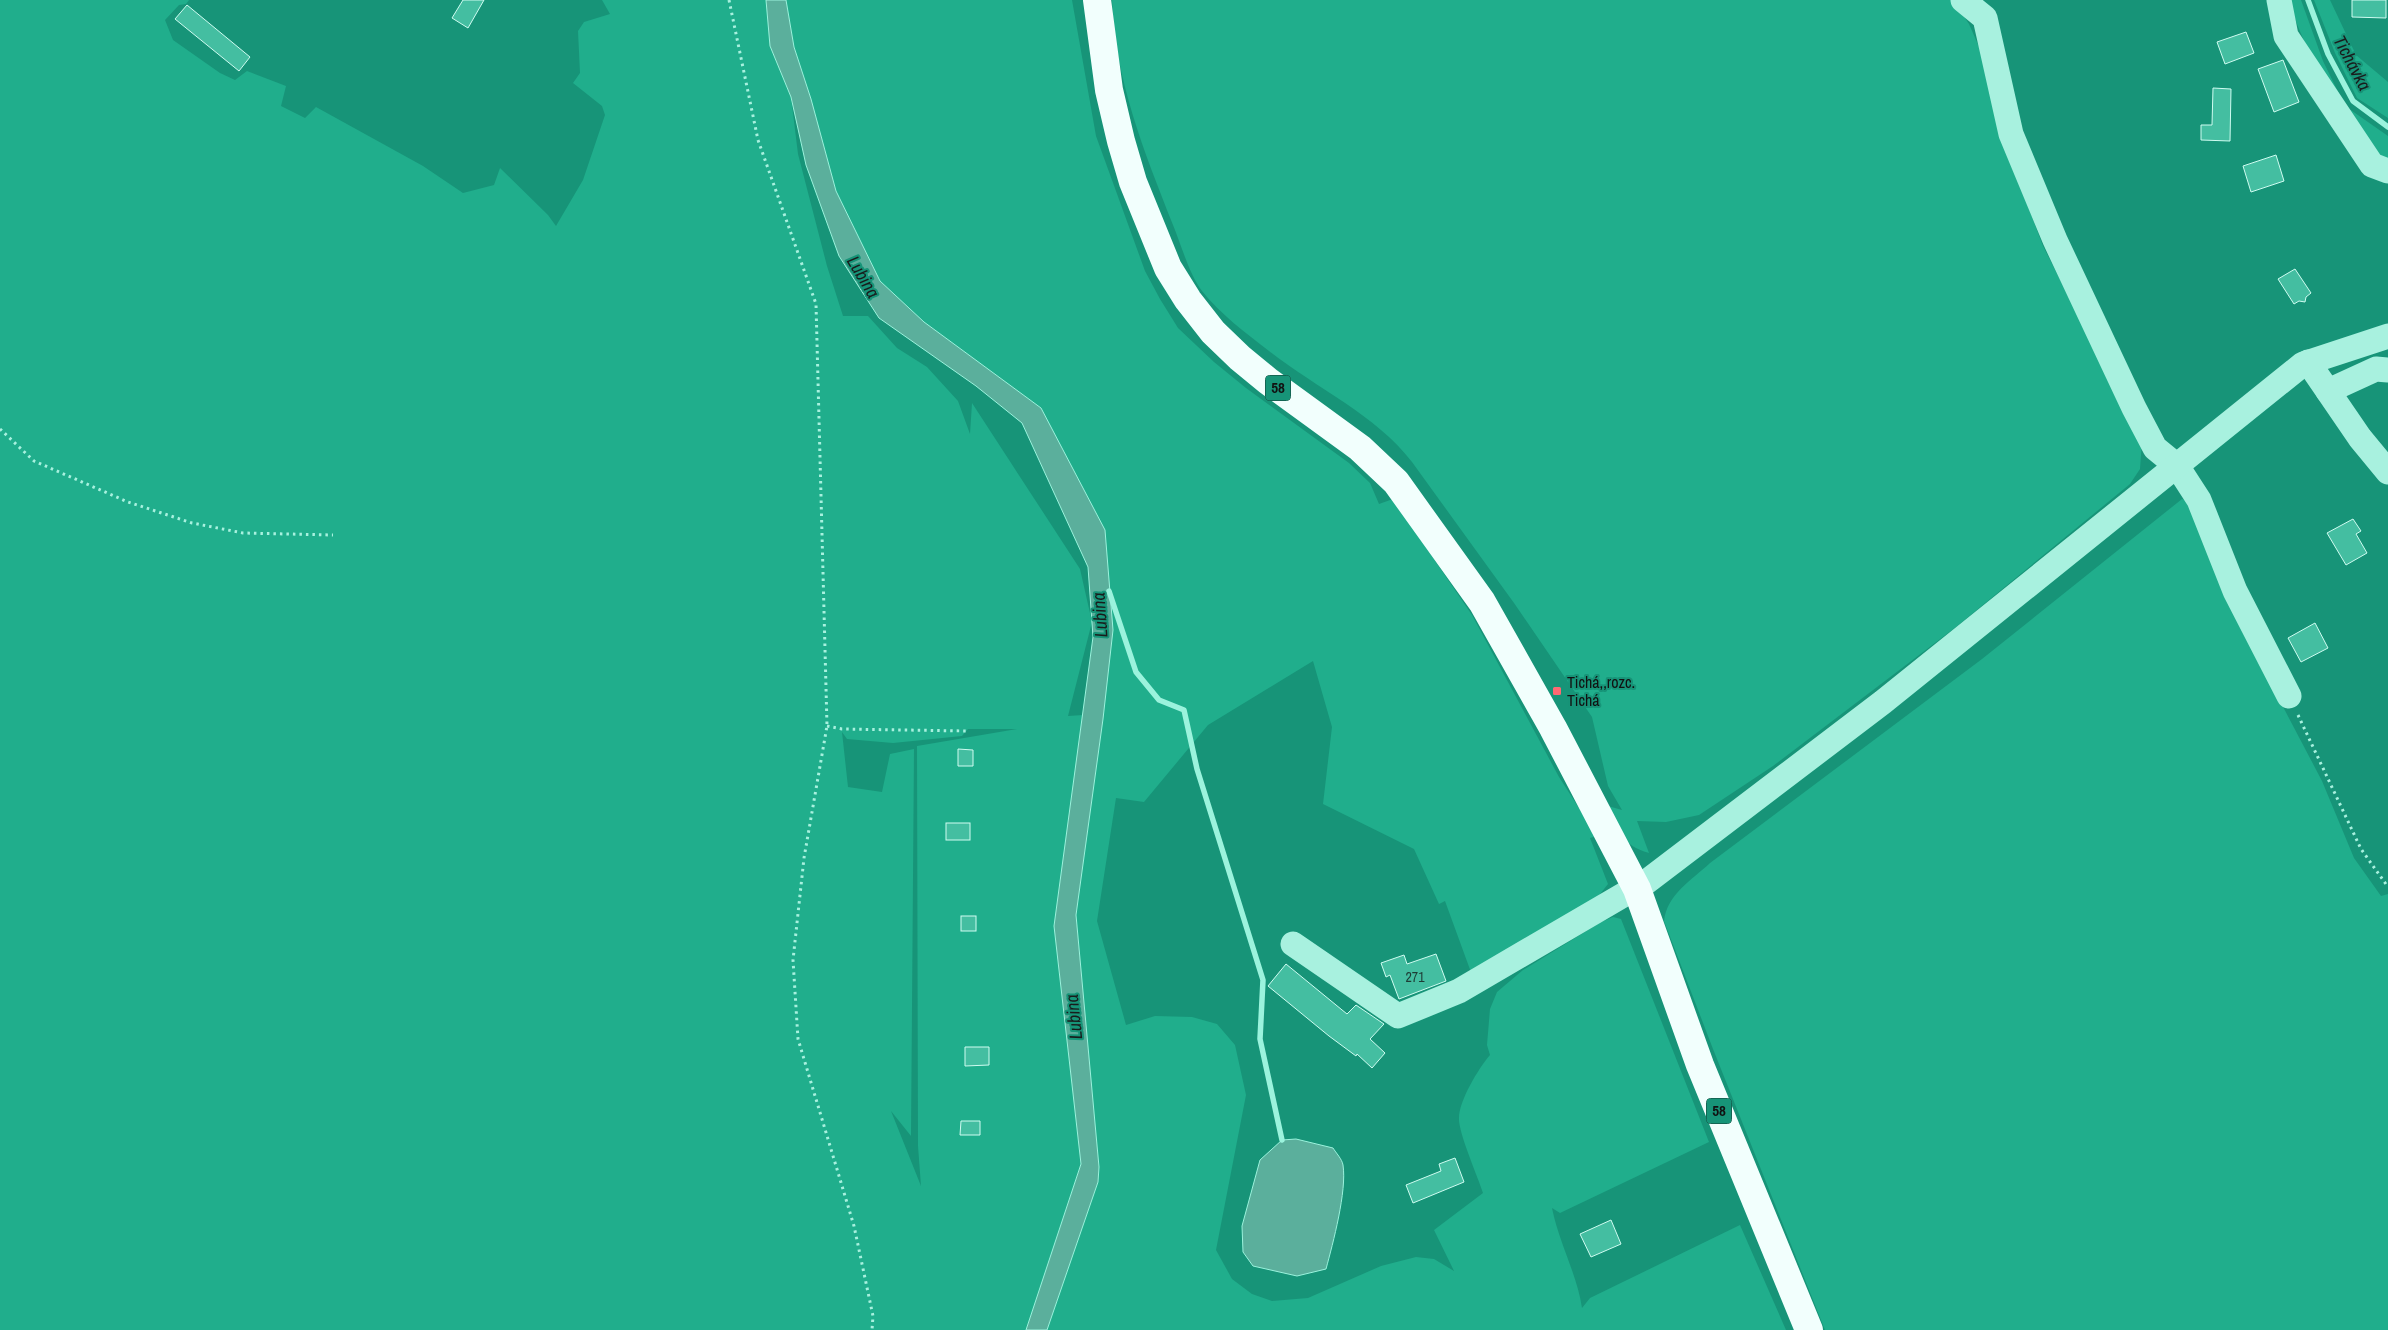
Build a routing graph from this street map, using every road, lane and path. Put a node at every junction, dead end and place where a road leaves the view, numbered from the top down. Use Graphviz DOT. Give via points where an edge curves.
graph roads {
  1 [pos="729,0"];
  2 [pos="1097,0"];
  3 [pos="1963,0"];
  4 [pos="2279,0"];
  5 [pos="2388,172"];
  6 [pos="2388,336"];
  7 [pos="2308,362"];
  8 [pos="2388,370"];
  9 [pos="2328,391"];
  10 [pos="0,429"];
  11 [pos="2177,466"];
  12 [pos="2388,472"];
  13 [pos="333,534"];
  14 [pos="2289,696"];
  15 [pos="828,726"];
  16 [pos="967,731"];
  17 [pos="2388,887"];
  18 [pos="1638,889"];
  19 [pos="1293,944"];
  20 [pos="872,1330"];
  21 [pos="1809,1330"];
  1 -- 15 [label="path" via="758,140 816,304"];
  2 -- 18 [label="main road, 58" via="1109,90 1133,182 1168,268 1213,332 1240,358 1360,448 1396,482 1482,602"];
  3 -- 11 [label="street" via="1985,18 2011,134 2055,240 2155,448"];
  4 -- 5 [label="street" via="2286,36 2372,165"];
  6 -- 7 [label="street"];
  7 -- 9 [label="street"];
  7 -- 11 [label="street"];
  8 -- 9 [label="street" via="2376,369"];
  9 -- 12 [label="street"];
  10 -- 13 [label="path" via="34,461 128,502 182,520 243,533"];
  11 -- 14 [label="street" via="2199,500 2236,591"];
  11 -- 18 [label="street" via="1883,702"];
  14 -- 17 [label="path" via="2361,850"];
  15 -- 16 [label="path"];
  15 -- 20 [label="path" via="804,858 794,960 798,1039 854,1226 873,1316"];
  18 -- 19 [label="street" via="1459,991 1398,1016"];
  18 -- 21 [label="main road, 58" via="1700,1065"];
}
